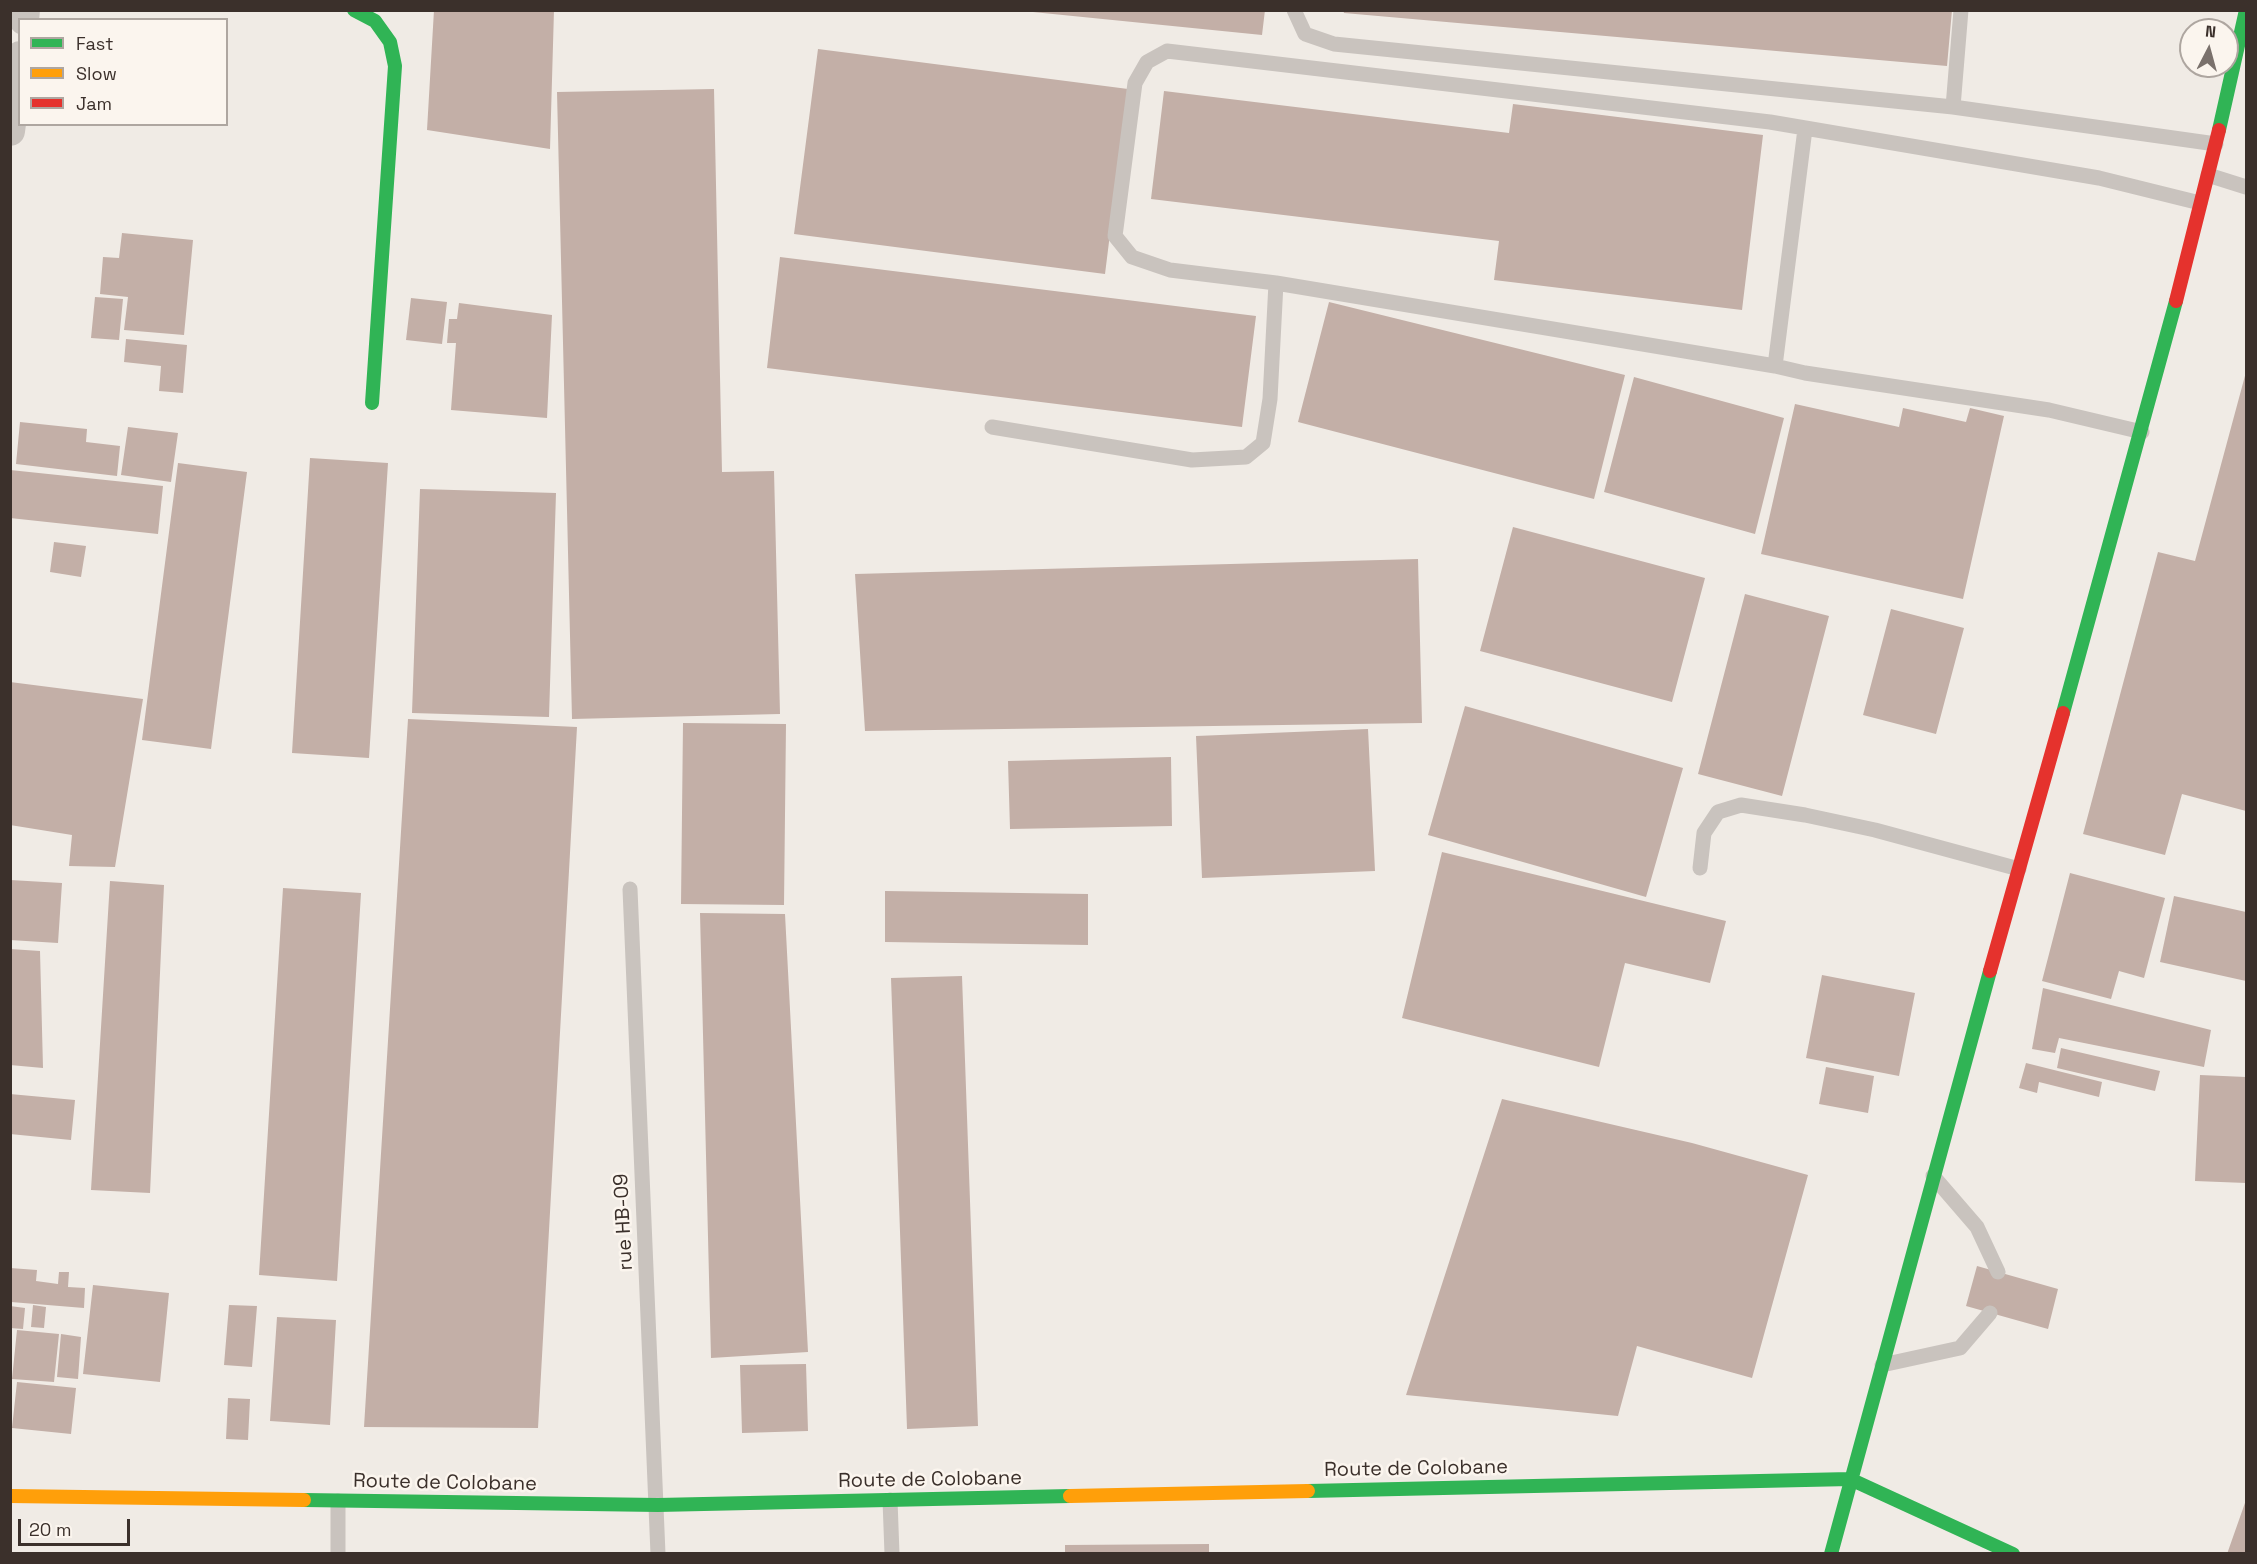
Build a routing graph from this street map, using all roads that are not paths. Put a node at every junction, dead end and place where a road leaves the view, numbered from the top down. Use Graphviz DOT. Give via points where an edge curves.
graph roads {
  1 [pos="354,10"];
  2 [pos="1294,10"];
  3 [pos="1961,10"];
  4 [pos="2246,10"];
  5 [pos="18,71"];
  6 [pos="1953,107"];
  7 [pos="1805,129"];
  8 [pos="10,131"];
  9 [pos="2216,144"];
  10 [pos="2208,175"];
  11 [pos="2247,186"];
  12 [pos="2200,203"];
  13 [pos="1276,283"];
  14 [pos="1775,366"];
  15 [pos="372,403"];
  16 [pos="992,427"];
  17 [pos="2142,432"];
  18 [pos="1700,868"];
  19 [pos="2019,869"];
  20 [pos="630,889"];
  21 [pos="1932,1176"];
  22 [pos="1998,1272"];
  23 [pos="1990,1313"];
  24 [pos="1881,1365"];
  25 [pos="1850,1479"];
  26 [pos="10,1496"];
  27 [pos="890,1500"];
  28 [pos="338,1501"];
  29 [pos="657,1505"];
  30 [pos="338,1554"];
  31 [pos="658,1554"];
  32 [pos="892,1554"];
  33 [pos="1831,1554"];
  34 [pos="2013,1554"];
  1 -- 15 [label="street" via="375,21 390,42 395,66"];
  2 -- 6 [label="lane" via="1305,34 1334,44"];
  3 -- 6 [label="lane"];
  4 -- 9 [label="street"];
  5 -- 8 [label="street"];
  6 -- 9 [label="lane"];
  7 -- 12 [label="lane" via="2099,178"];
  7 -- 13 [label="lane" via="1167,51 1147,62 1135,83 1115,236 1132,257 1170,270"];
  7 -- 14 [label="lane"];
  9 -- 10 [label="street"];
  10 -- 11 [label="lane"];
  10 -- 12 [label="street"];
  12 -- 17 [label="street"];
  13 -- 14 [label="lane"];
  13 -- 16 [label="lane" via="1270,399 1263,443 1246,457 1192,460"];
  14 -- 17 [label="lane" via="2049,410"];
  17 -- 19 [label="street"];
  18 -- 19 [label="lane" via="1704,833 1718,812 1741,805 1875,830"];
  19 -- 21 [label="street"];
  20 -- 29 [label="lane, rue HB-09"];
  21 -- 22 [label="lane" via="1977,1227"];
  21 -- 24 [label="street"];
  23 -- 24 [label="lane" via="1960,1348"];
  24 -- 25 [label="street"];
  25 -- 27 [label="street, Route de Colobane"];
  25 -- 33 [label="street"];
  25 -- 34 [label="street"];
  26 -- 28 [label="street, Route de Colobane"];
  27 -- 29 [label="street, Route de Colobane"];
  27 -- 32 [label="lane"];
  28 -- 29 [label="street, Route de Colobane"];
  28 -- 30 [label="lane"];
  29 -- 31 [label="lane, rue HB-09"];
}
